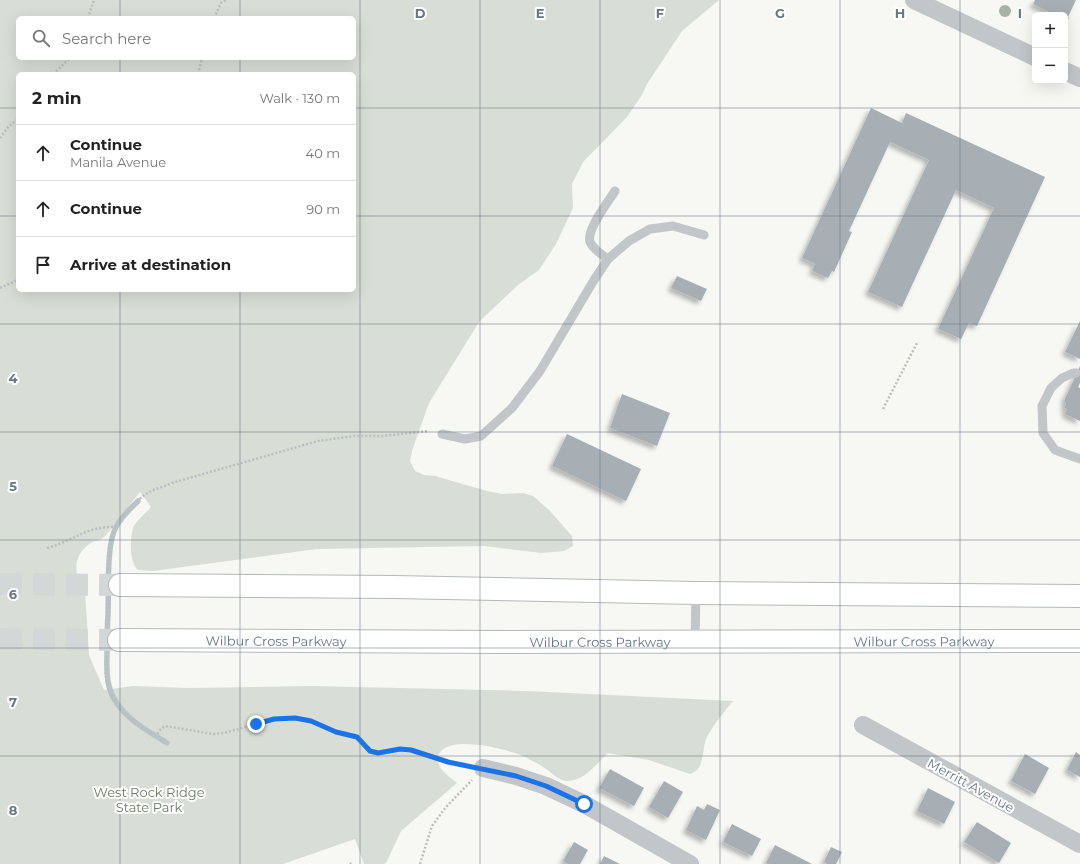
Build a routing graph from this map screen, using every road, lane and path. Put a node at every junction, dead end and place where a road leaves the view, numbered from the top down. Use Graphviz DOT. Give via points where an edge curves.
graph roads {
  1 [pos="94,0"];
  2 [pos="226,0"];
  3 [pos="914,0"];
  4 [pos="89,16"];
  5 [pos="215,16"];
  6 [pos="1032,56"];
  7 [pos="68,60"];
  8 [pos="202,60"];
  9 [pos="55,72"];
  10 [pos="198,72"];
  11 [pos="1068,72"];
  12 [pos="1080,78"];
  13 [pos="16,121"];
  14 [pos="0,138"];
  15 [pos="615,191"];
  16 [pos="704,235"];
  17 [pos="608,259"];
  18 [pos="16,281"];
  19 [pos="0,288"];
  20 [pos="917,343"];
  21 [pos="1076,373"];
  22 [pos="883,409"];
  23 [pos="442,434"];
  24 [pos="1080,458"];
  25 [pos="138,501"];
  26 [pos="116,527"];
  27 [pos="47,548"];
  28 [pos="120,585"];
  29 [pos="696,593"];
  30 [pos="1080,596"];
  31 [pos="119,640"];
  32 [pos="1080,641"];
  33 [pos="695,642"];
  34 [pos="863,725"];
  35 [pos="156,736"];
  36 [pos="483,768"];
  37 [pos="1080,844"];
  38 [pos="420,864"];
  39 [pos="690,864"];
  1 -- 4 [label="path"];
  2 -- 5 [label="path" via="221,3"];
  3 -- 6 [label="street"];
  7 -- 9 [label="path"];
  8 -- 10 [label="path"];
  11 -- 12 [label="street"];
  13 -- 14 [label="path"];
  15 -- 17 [label="lane" via="590,232 590,242"];
  16 -- 17 [label="lane" via="673,226 650,229 629,241"];
  17 -- 23 [label="lane" via="540,371 512,408 481,436 465,439"];
  18 -- 19 [label="path"];
  20 -- 22 [label="path"];
  21 -- 24 [label="lane" via="1062,378 1051,388 1042,406 1043,432 1055,450"];
  23 -- 25 [label="path" via="418,431 318,441 172,483 146,494"];
  26 -- 27 [label="path" via="93,528"];
  28 -- 29 [label="highway"];
  29 -- 30 [label="highway"];
  29 -- 33 [label="lane"];
  31 -- 33 [label="highway, Wilbur Cross Parkway"];
  32 -- 33 [label="highway, Wilbur Cross Parkway"];
  34 -- 37 [label="street, Merritt Avenue"];
  35 -- 36 [label="path" via="165,726 213,734 274,719 295,718 357,737 370,751 378,753 411,750 448,762"];
  36 -- 38 [label="path" via="446,807 432,826"];
  36 -- 39 [label="street" via="546,786 584,804"];
}
